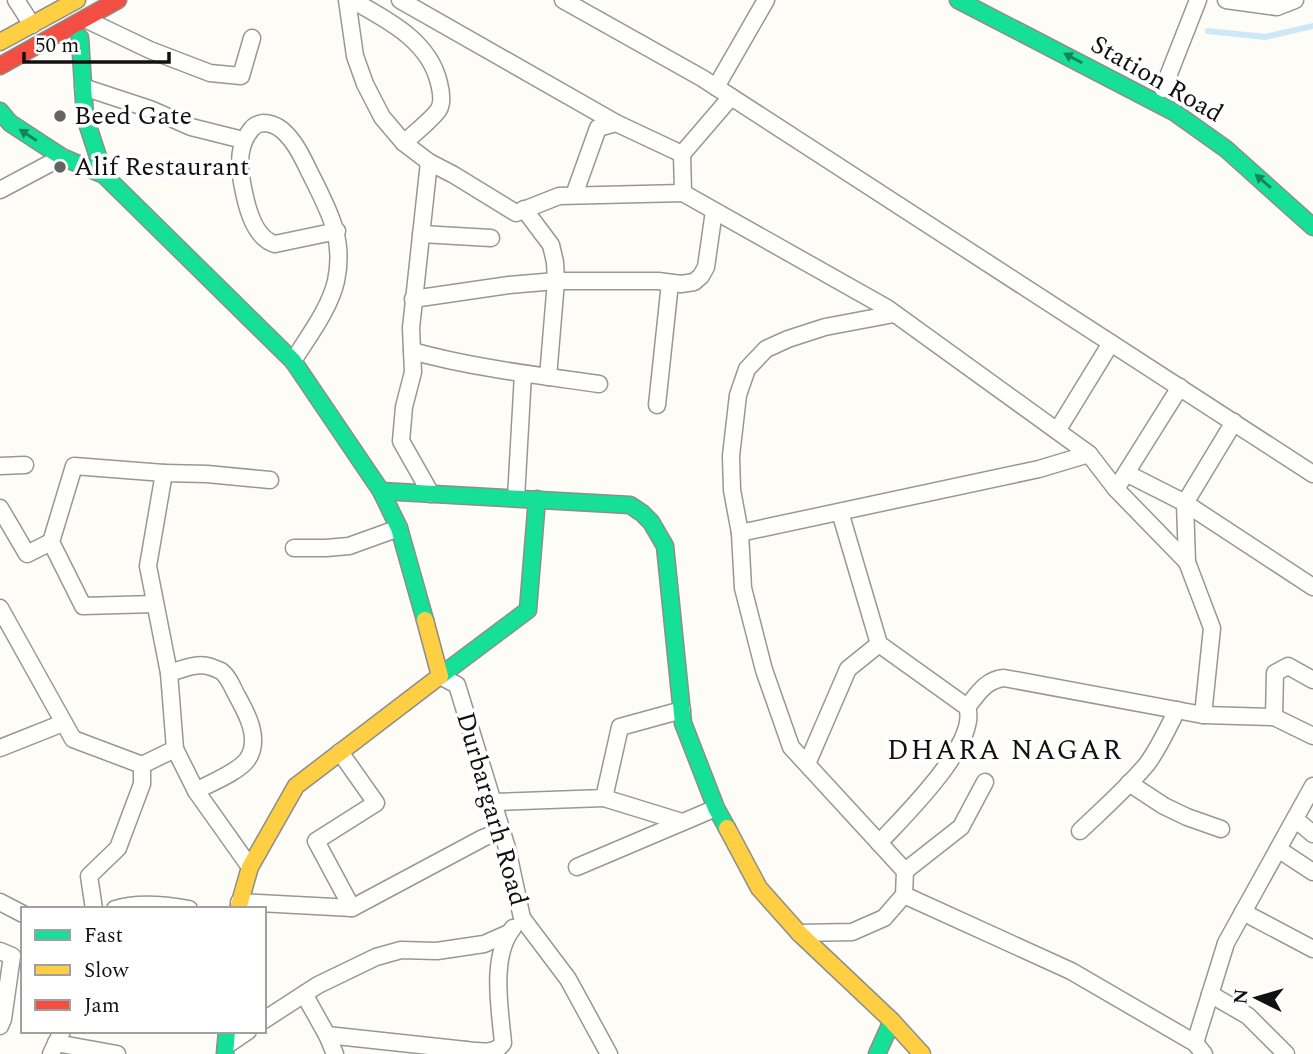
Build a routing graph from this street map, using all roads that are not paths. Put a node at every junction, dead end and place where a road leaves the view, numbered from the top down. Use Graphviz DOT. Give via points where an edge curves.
graph roads {
  1 [pos="16,0"];
  2 [pos="77,0"];
  3 [pos="118,0"];
  4 [pos="349,0"];
  5 [pos="400,0"];
  6 [pos="563,0"];
  7 [pos="766,0"];
  8 [pos="958,0"];
  9 [pos="990,0"];
  10 [pos="1198,0"];
  11 [pos="1226,0"];
  12 [pos="1296,0"];
  13 [pos="85,19"];
  14 [pos="32,25"];
  15 [pos="80,38"];
  16 [pos="252,38"];
  17 [pos="0,42"];
  18 [pos="0,66"];
  19 [pos="83,86"];
  20 [pos="716,87"];
  21 [pos="1163,89"];
  22 [pos="731,97"];
  23 [pos="0,111"];
  24 [pos="616,123"];
  25 [pos="243,140"];
  26 [pos="404,143"];
  27 [pos="682,154"];
  28 [pos="62,157"];
  29 [pos="429,162"];
  30 [pos="104,175"];
  31 [pos="0,190"];
  32 [pos="682,193"];
  33 [pos="573,195"];
  34 [pos="1303,197"];
  35 [pos="524,209"];
  36 [pos="714,211"];
  37 [pos="1313,227"];
  38 [pos="337,231"];
  39 [pos="421,234"];
  40 [pos="491,238"];
  41 [pos="556,281"];
  42 [pos="670,283"];
  43 [pos="413,299"];
  44 [pos="894,314"];
  45 [pos="1111,342"];
  46 [pos="412,351"];
  47 [pos="293,361"];
  48 [pos="523,374"];
  49 [pos="548,377"];
  50 [pos="599,384"];
  51 [pos="1180,387"];
  52 [pos="657,405"];
  53 [pos="1234,422"];
  54 [pos="1058,431"];
  55 [pos="1088,454"];
  56 [pos="25,465"];
  57 [pos="0,466"];
  58 [pos="164,473"];
  59 [pos="1126,473"];
  60 [pos="1313,474"];
  61 [pos="270,480"];
  62 [pos="1116,489"];
  63 [pos="381,491"];
  64 [pos="432,494"];
  65 [pos="516,498"];
  66 [pos="537,499"];
  67 [pos="1185,503"];
  68 [pos="0,508"];
  69 [pos="840,512"];
  70 [pos="399,528"];
  71 [pos="740,533"];
  72 [pos="51,542"];
  73 [pos="294,548"];
  74 [pos="1187,562"];
  75 [pos="1313,587"];
  76 [pos="155,604"];
  77 [pos="0,608"];
  78 [pos="5,628"];
  79 [pos="878,644"];
  80 [pos="169,673"];
  81 [pos="440,676"];
  82 [pos="1313,680"];
  83 [pos="967,707"];
  84 [pos="682,710"];
  85 [pos="1177,710"];
  86 [pos="1203,715"];
  87 [pos="1274,717"];
  88 [pos="63,723"];
  89 [pos="1313,736"];
  90 [pos="0,748"];
  91 [pos="175,749"];
  92 [pos="341,752"];
  93 [pos="807,764"];
  94 [pos="142,765"];
  95 [pos="985,782"];
  96 [pos="1129,783"];
  97 [pos="1313,786"];
  98 [pos="196,791"];
  99 [pos="604,798"];
  100 [pos="493,802"];
  101 [pos="716,808"];
  102 [pos="1295,820"];
  103 [pos="682,822"];
  104 [pos="1221,829"];
  105 [pos="502,830"];
  106 [pos="1080,831"];
  107 [pos="1313,834"];
  108 [pos="879,843"];
  109 [pos="1278,849"];
  110 [pos="250,867"];
  111 [pos="577,867"];
  112 [pos="905,871"];
  113 [pos="1313,873"];
  114 [pos="904,895"];
  115 [pos="0,902"];
  116 [pos="238,905"];
  117 [pos="94,907"];
  118 [pos="120,907"];
  119 [pos="175,907"];
  120 [pos="352,908"];
  121 [pos="1243,912"];
  122 [pos="21,913"];
  123 [pos="522,918"];
  124 [pos="509,933"];
  125 [pos="799,933"];
  126 [pos="1313,949"];
  127 [pos="0,951"];
  128 [pos="304,994"];
  129 [pos="1210,994"];
  130 [pos="266,1019"];
  131 [pos="892,1021"];
  132 [pos="0,1026"];
  133 [pos="245,1033"];
  134 [pos="327,1035"];
  135 [pos="56,1043"];
  136 [pos="226,1044"];
  137 [pos="1199,1049"];
  138 [pos="464,1052"];
  139 [pos="117,1054"];
  140 [pos="335,1054"];
  141 [pos="609,1054"];
  142 [pos="877,1054"];
  143 [pos="922,1054"];
  144 [pos="1286,1054"];
  1 -- 14 [label="street"];
  2 -- 14 [label="main road"];
  3 -- 13 [label="main road"];
  4 -- 26 [label="street" via="355,56 365,84 382,117"];
  4 -- 26 [label="street" via="397,25 419,45 436,72 440,108"];
  5 -- 24 [label="street"];
  6 -- 20 [label="street"];
  7 -- 20 [label="street"];
  37 -- 8 [label="main road, Station Road, one-way" via="1226,149 1174,112"];
  9 -- 21 [label="main road, Station Road"];
  10 -- 21 [label="street"];
  11 -- 12 [label="street" via="1277,7"];
  13 -- 16 [label="street" via="210,73 241,76"];
  13 -- 18 [label="main road"];
  14 -- 17 [label="main road"];
  15 -- 19 [label="main road"];
  19 -- 25 [label="street" via="191,127"];
  19 -- 30 [label="main road" via="85,117"];
  20 -- 22 [label="street"];
  21 -- 34 [label="main road, Station Road" via="1235,137"];
  22 -- 27 [label="street"];
  22 -- 45 [label="street"];
  28 -- 23 [label="main road, one-way" via="10,123"];
  24 -- 27 [label="street"];
  24 -- 33 [label="street" via="598,128"];
  25 -- 38 [label="street" via="261,123 281,128 296,144"];
  25 -- 38 [label="street" via="241,179 260,236 275,244"];
  26 -- 29 [label="street"];
  27 -- 32 [label="street"];
  28 -- 30 [label="main road"];
  28 -- 31 [label="street"];
  29 -- 35 [label="street" via="516,213"];
  29 -- 39 [label="street"];
  30 -- 47 [label="main road"];
  32 -- 33 [label="street"];
  32 -- 36 [label="street"];
  33 -- 35 [label="street"];
  35 -- 41 [label="street" via="551,244"];
  36 -- 42 [label="street" via="701,276 694,282"];
  36 -- 44 [label="street"];
  38 -- 47 [label="street" via="336,283"];
  39 -- 40 [label="street"];
  39 -- 43 [label="street"];
  41 -- 42 [label="street"];
  41 -- 43 [label="street"];
  41 -- 49 [label="street"];
  42 -- 52 [label="street"];
  43 -- 46 [label="street"];
  44 -- 54 [label="street"];
  44 -- 71 [label="street" via="788,339 766,349 747,369 738,396 731,456"];
  45 -- 51 [label="street"];
  45 -- 54 [label="street"];
  46 -- 48 [label="street"];
  46 -- 64 [label="street" via="413,372 401,441"];
  47 -- 63 [label="main road"];
  48 -- 49 [label="street"];
  48 -- 65 [label="street"];
  49 -- 50 [label="street"];
  51 -- 53 [label="street"];
  51 -- 59 [label="street"];
  53 -- 60 [label="street"];
  53 -- 67 [label="street"];
  54 -- 55 [label="street"];
  55 -- 62 [label="street"];
  55 -- 69 [label="street"];
  56 -- 57 [label="street"];
  58 -- 61 [label="street"];
  58 -- 72 [label="street" via="74,466"];
  58 -- 76 [label="street" via="148,566"];
  59 -- 62 [label="street"];
  59 -- 67 [label="street"];
  62 -- 74 [label="street"];
  63 -- 64 [label="main road"];
  63 -- 70 [label="main road"];
  64 -- 65 [label="main road"];
  65 -- 66 [label="main road"];
  66 -- 81 [label="main road" via="528,610"];
  66 -- 84 [label="main road" via="630,505 645,513 655,527 665,546"];
  67 -- 74 [label="street"];
  67 -- 75 [label="street"];
  68 -- 72 [label="street" via="27,554"];
  69 -- 71 [label="street"];
  69 -- 79 [label="street"];
  70 -- 73 [label="street" via="349,546"];
  70 -- 81 [label="main road"];
  71 -- 93 [label="street" via="743,588 764,670 792,747"];
  72 -- 76 [label="street" via="83,606"];
  74 -- 86 [label="street" via="1212,628"];
  76 -- 80 [label="street"];
  77 -- 78 [label="street"];
  78 -- 88 [label="street"];
  79 -- 83 [label="street"];
  79 -- 93 [label="street" via="848,669"];
  80 -- 91 [label="street"];
  80 -- 98 [label="street" via="198,664 221,671 250,720 253,738 247,760"];
  81 -- 92 [label="main road"];
  81 -- 100 [label="street, Durbargarh Road" via="457,685"];
  82 -- 87 [label="street" via="1288,666 1275,674"];
  83 -- 85 [label="street" via="984,685 1004,678"];
  83 -- 108 [label="street" via="969,724 959,747 933,785"];
  84 -- 99 [label="street" via="620,727"];
  84 -- 101 [label="main road"];
  85 -- 86 [label="street"];
  85 -- 96 [label="street" via="1148,763"];
  86 -- 87 [label="street"];
  87 -- 89 [label="street"];
  88 -- 90 [label="street"];
  88 -- 94 [label="street" via="73,739"];
  91 -- 94 [label="street"];
  91 -- 98 [label="street"];
  92 -- 110 [label="main road" via="296,786"];
  92 -- 120 [label="street" via="376,803 316,841"];
  93 -- 108 [label="street"];
  94 -- 117 [label="street" via="142,785 118,848 89,876"];
  95 -- 112 [label="street" via="961,827"];
  96 -- 104 [label="street" via="1164,807"];
  96 -- 106 [label="street"];
  97 -- 102 [label="street"];
  98 -- 110 [label="street"];
  99 -- 100 [label="street"];
  99 -- 103 [label="street"];
  100 -- 105 [label="street, Durbargarh Road"];
  101 -- 103 [label="street"];
  101 -- 125 [label="main road" via="759,888"];
  102 -- 107 [label="street"];
  102 -- 109 [label="street"];
  103 -- 111 [label="street"];
  105 -- 120 [label="street"];
  105 -- 123 [label="street, Durbargarh Road"];
  108 -- 112 [label="street"];
  109 -- 113 [label="street"];
  109 -- 121 [label="street"];
  110 -- 116 [label="main road"];
  112 -- 114 [label="street"];
  114 -- 125 [label="street" via="884,918 852,932"];
  114 -- 137 [label="street" via="1071,971"];
  115 -- 122 [label="street"];
  116 -- 120 [label="street"];
  118 -- 119 [label="street"];
  121 -- 126 [label="street"];
  121 -- 129 [label="street" via="1226,943"];
  123 -- 124 [label="street"];
  123 -- 141 [label="street, Durbargarh Road" via="568,979"];
  124 -- 128 [label="street" via="484,944 437,951 401,950 376,957"];
  124 -- 138 [label="street" via="500,958 503,1043 491,1054"];
  125 -- 131 [label="main road"];
  127 -- 132 [label="street" via="12,956"];
  128 -- 130 [label="street"];
  128 -- 134 [label="street"];
  129 -- 137 [label="street"];
  129 -- 144 [label="street" via="1248,1016"];
  131 -- 142 [label="main road"];
  131 -- 143 [label="main road"];
  133 -- 136 [label="street"];
  134 -- 138 [label="street"];
  134 -- 140 [label="street"];
  135 -- 139 [label="street"];
}
